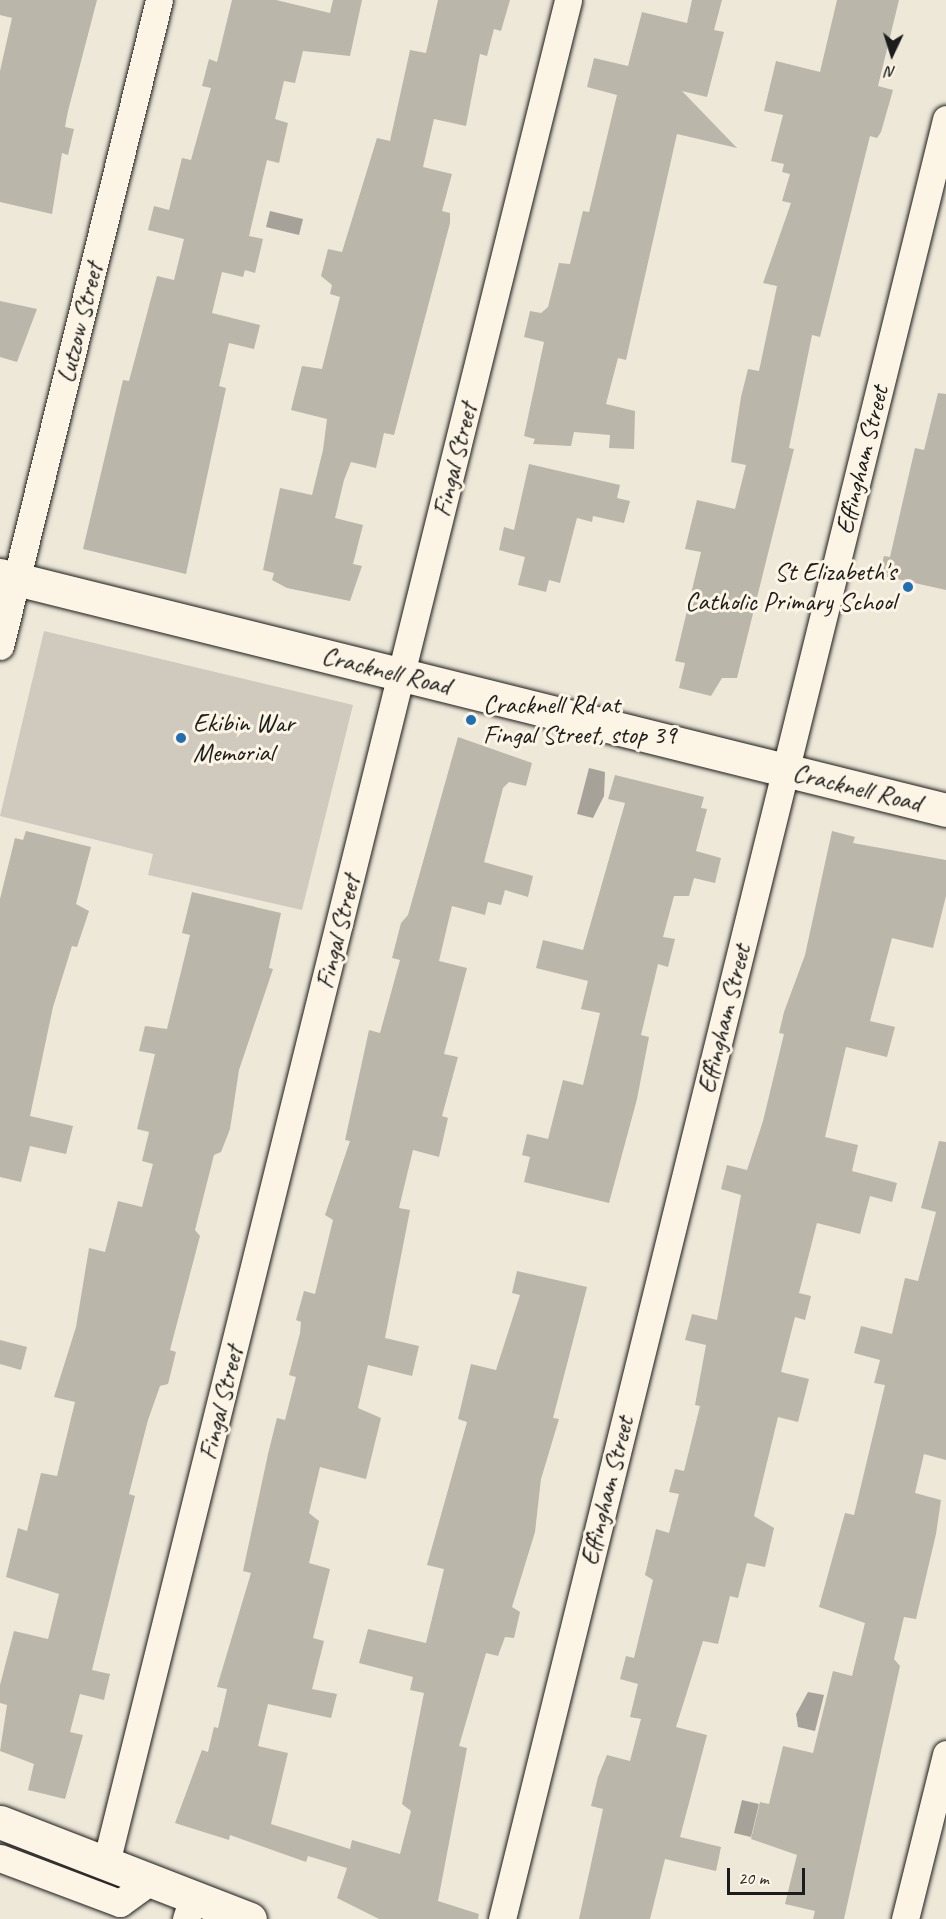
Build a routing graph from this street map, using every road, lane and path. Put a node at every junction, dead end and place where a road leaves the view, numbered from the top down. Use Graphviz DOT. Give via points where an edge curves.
graph roads {
  1 [pos="159,0"];
  2 [pos="568,0"];
  3 [pos="946,120"];
  4 [pos="9,577"];
  5 [pos="0,646"];
  6 [pos="402,675"];
  7 [pos="786,770"];
  8 [pos="946,810"];
  9 [pos="946,1754"];
  10 [pos="0,1822"];
  11 [pos="0,1858"];
  12 [pos="106,1863"];
  13 [pos="150,1881"];
  14 [pos="190,1908"];
  15 [pos="250,1919"];
  16 [pos="502,1919"];
  17 [pos="905,1919"];
  1 -- 4 [label="street, Lutzow Street"];
  2 -- 6 [label="street, Fingal Street"];
  3 -- 7 [label="street, Effingham Street"];
  4 -- 5 [label="street, Lutzow Street"];
  4 -- 6 [label="street, Cracknell Road"];
  6 -- 7 [label="street, Cracknell Road"];
  6 -- 12 [label="street, Fingal Street"];
  7 -- 8 [label="street, Cracknell Road"];
  7 -- 16 [label="street, Effingham Street"];
  9 -- 17 [label="street"];
  10 -- 12 [label="street"];
  11 -- 13 [label="street" via="120,1903"];
  12 -- 13 [label="street"];
  13 -- 14 [label="street"];
  14 -- 15 [label="street"];
}
